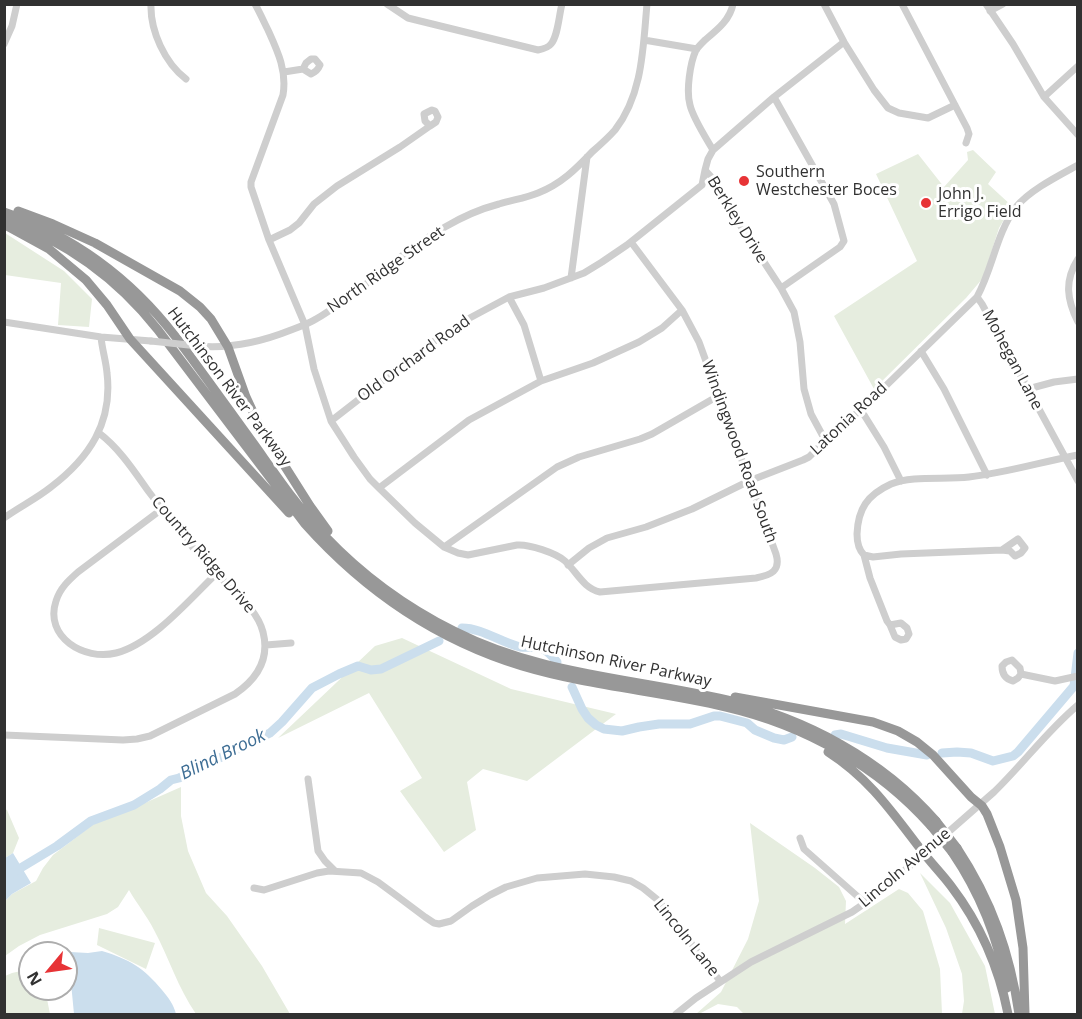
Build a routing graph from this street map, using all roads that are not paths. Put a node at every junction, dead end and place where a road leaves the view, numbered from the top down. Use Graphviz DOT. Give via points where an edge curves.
graph roads {
  1 [pos="17,4"];
  2 [pos="151,4"];
  3 [pos="255,4"];
  4 [pos="387,4"];
  5 [pos="562,4"];
  6 [pos="646,4"];
  7 [pos="733,4"];
  8 [pos="824,4"];
  9 [pos="902,4"];
  10 [pos="1003,4"];
  11 [pos="988,8"];
  12 [pos="644,40"];
  13 [pos="844,42"];
  14 [pos="4,44"];
  15 [pos="697,49"];
  16 [pos="1077,66"];
  17 [pos="303,69"];
  18 [pos="284,72"];
  19 [pos="186,80"];
  20 [pos="774,97"];
  21 [pos="1044,97"];
  22 [pos="955,105"];
  23 [pos="430,126"];
  24 [pos="1077,135"];
  25 [pos="966,143"];
  26 [pos="713,150"];
  27 [pos="587,158"];
  28 [pos="1077,165"];
  29 [pos="705,170"];
  30 [pos="4,206"];
  31 [pos="4,212"];
  32 [pos="4,219"];
  33 [pos="4,225"];
  34 [pos="269,240"];
  35 [pos="631,242"];
  36 [pos="1077,260"];
  37 [pos="571,278"];
  38 [pos="781,288"];
  39 [pos="509,297"];
  40 [pos="977,297"];
  41 [pos="682,310"];
  42 [pos="4,322"];
  43 [pos="1077,322"];
  44 [pos="305,325"];
  45 [pos="101,337"];
  46 [pos="130,339"];
  47 [pos="228,347"];
  48 [pos="921,351"];
  49 [pos="1077,379"];
  50 [pos="541,381"];
  51 [pos="1028,389"];
  52 [pos="718,396"];
  53 [pos="861,410"];
  54 [pos="331,421"];
  55 [pos="99,433"];
  56 [pos="825,440"];
  57 [pos="1077,455"];
  58 [pos="1065,457"];
  59 [pos="987,475"];
  60 [pos="749,481"];
  61 [pos="901,481"];
  62 [pos="1077,482"];
  63 [pos="379,488"];
  64 [pos="162,509"];
  65 [pos="4,518"];
  66 [pos="444,547"];
  67 [pos="1002,550"];
  68 [pos="864,555"];
  69 [pos="568,565"];
  70 [pos="353,572"];
  71 [pos="216,574"];
  72 [pos="386,590"];
  73 [pos="890,625"];
  74 [pos="291,643"];
  75 [pos="266,645"];
  76 [pos="1021,674"];
  77 [pos="1077,676"];
  78 [pos="655,686"];
  79 [pos="1077,705"];
  80 [pos="762,717"];
  81 [pos="4,735"];
  82 [pos="308,779"];
  83 [pos="980,804"];
  84 [pos="934,823"];
  85 [pos="800,837"];
  86 [pos="955,850"];
  87 [pos="924,854"];
  88 [pos="335,871"];
  89 [pos="254,888"];
  90 [pos="865,903"];
  91 [pos="720,981"];
  92 [pos="676,1014"];
  93 [pos="1010,1014"];
  94 [pos="1018,1014"];
  95 [pos="1025,1014"];
  1 -- 14 [label="street"];
  2 -- 19 [label="street" via="153,23 164,50 176,72"];
  3 -- 18 [label="street"];
  4 -- 5 [label="street" via="408,18 538,50 552,44"];
  6 -- 12 [label="street, North Ridge Street"];
  7 -- 15 [label="street" via="722,26"];
  8 -- 13 [label="street"];
  9 -- 22 [label="street"];
  10 -- 11 [label="street"];
  11 -- 21 [label="street"];
  12 -- 15 [label="street"];
  12 -- 27 [label="street, North Ridge Street" via="642,62 626,113"];
  13 -- 20 [label="street"];
  13 -- 22 [label="street" via="888,108 928,118"];
  15 -- 26 [label="street, Berkley Drive" via="688,95"];
  16 -- 21 [label="street"];
  17 -- 18 [label="street"];
  18 -- 34 [label="street" via="283,95 251,182"];
  20 -- 26 [label="street"];
  20 -- 38 [label="street" via="834,204 844,241"];
  21 -- 24 [label="street"];
  22 -- 25 [label="street" via="968,128"];
  23 -- 34 [label="street" via="337,186 314,204 299,223"];
  26 -- 29 [label="street, Berkley Drive"];
  27 -- 37 [label="street"];
  27 -- 44 [label="street, North Ridge Street" via="564,179 539,193 470,214 444,227"];
  28 -- 40 [label="street, Mohegan Lane" via="1017,206 1002,231"];
  29 -- 35 [label="street, Old Orchard Road" via="702,185"];
  29 -- 38 [label="street, Berkley Drive"];
  30 -- 47 [label="highway" via="88,239 180,291 208,315"];
  31 -- 72 [label="highway, Hutchinson River Parkway" via="75,245 137,292 175,336 302,510 348,559"];
  32 -- 70 [label="highway, Hutchinson River Parkway" via="81,257 133,300 298,516"];
  33 -- 46 [label="highway" via="49,249 76,271 103,300"];
  34 -- 44 [label="street"];
  35 -- 37 [label="street, Old Orchard Road"];
  35 -- 41 [label="street, Windingwood Road South"];
  36 -- 43 [label="street" via="1068,294"];
  37 -- 39 [label="street, Old Orchard Road"];
  38 -- 56 [label="street, Berkley Drive" via="794,312 804,389"];
  39 -- 50 [label="street" via="524,325"];
  39 -- 54 [label="street, Old Orchard Road" via="430,344"];
  40 -- 48 [label="street, Latonia Road"];
  40 -- 51 [label="street, Mohegan Lane"];
  41 -- 50 [label="street" via="639,342"];
  41 -- 52 [label="street, Windingwood Road South" via="699,342"];
  42 -- 45 [label="street, North Ridge Street"];
  44 -- 47 [label="street, North Ridge Street"];
  44 -- 54 [label="street"];
  45 -- 46 [label="street, North Ridge Street"];
  45 -- 55 [label="street" via="108,388"];
  46 -- 47 [label="street, North Ridge Street, bridge"];
  46 -- 70 [label="highway" via="314,540"];
  47 -- 72 [label="highway" via="257,421 304,498 338,542"];
  48 -- 53 [label="street, Latonia Road"];
  48 -- 59 [label="street"];
  49 -- 51 [label="street"];
  50 -- 63 [label="street" via="469,420"];
  51 -- 58 [label="street, Mohegan Lane"];
  52 -- 60 [label="street, Windingwood Road South"];
  52 -- 66 [label="street" via="652,434 557,467"];
  53 -- 56 [label="street, Latonia Road"];
  53 -- 61 [label="street"];
  54 -- 63 [label="street"];
  55 -- 64 [label="street, Country Ridge Drive" via="116,447"];
  55 -- 65 [label="street" via="92,446 51,488"];
  56 -- 60 [label="street, Latonia Road" via="803,460"];
  57 -- 58 [label="street"];
  58 -- 59 [label="street"];
  58 -- 62 [label="street, Mohegan Lane"];
  59 -- 61 [label="street"];
  60 -- 69 [label="street, Latonia Road" via="692,509 608,538"];
  60 -- 69 [label="street, Windingwood Road South" via="778,562 770,574 600,592 585,584"];
  61 -- 68 [label="street" via="879,491 859,514 857,541"];
  63 -- 66 [label="street"];
  64 -- 71 [label="street, Country Ridge Drive"];
  64 -- 71 [label="street" via="78,572 61,590 54,614 64,639 74,648 102,655 131,647 155,632"];
  66 -- 69 [label="street" via="468,555 524,544 563,559"];
  67 -- 68 [label="street"];
  68 -- 73 [label="street"];
  70 -- 80 [label="highway, Hutchinson River Parkway" via="425,623 505,660 561,676"];
  71 -- 75 [label="street, Country Ridge Drive" via="259,620"];
  72 -- 78 [label="highway, Hutchinson River Parkway" via="443,626 505,653 561,669"];
  74 -- 75 [label="street"];
  75 -- 81 [label="street" via="260,668 245,687 150,736 123,740"];
  76 -- 77 [label="street" via="1055,681"];
  78 -- 83 [label="highway" via="693,689 892,729 933,755"];
  78 -- 84 [label="highway, Hutchinson River Parkway" via="734,702 799,724 876,766 899,784"];
  79 -- 83 [label="street, Lincoln Avenue"];
  80 -- 84 [label="highway, Hutchinson River Parkway" via="850,758"];
  80 -- 87 [label="highway" via="843,761 885,802"];
  82 -- 88 [label="street" via="318,851"];
  83 -- 87 [label="street, Lincoln Avenue"];
  83 -- 95 [label="highway" via="1000,847 1016,900 1023,948"];
  84 -- 86 [label="highway, Hutchinson River Parkway, bridge"];
  85 -- 90 [label="street" via="804,849"];
  86 -- 93 [label="highway, Hutchinson River Parkway" via="990,925 1002,962"];
  86 -- 94 [label="highway, Hutchinson River Parkway" via="979,883 995,919"];
  87 -- 90 [label="street, Lincoln Avenue"];
  87 -- 93 [label="highway" via="952,886 980,931"];
  88 -- 89 [label="street, Lincoln Lane" via="264,890"];
  88 -- 91 [label="street, Lincoln Lane" via="361,873 439,924 451,921 498,891 537,878 585,874 631,881 658,901"];
  90 -- 91 [label="street, Lincoln Avenue"];
  91 -- 92 [label="street, Lincoln Avenue"];
}
